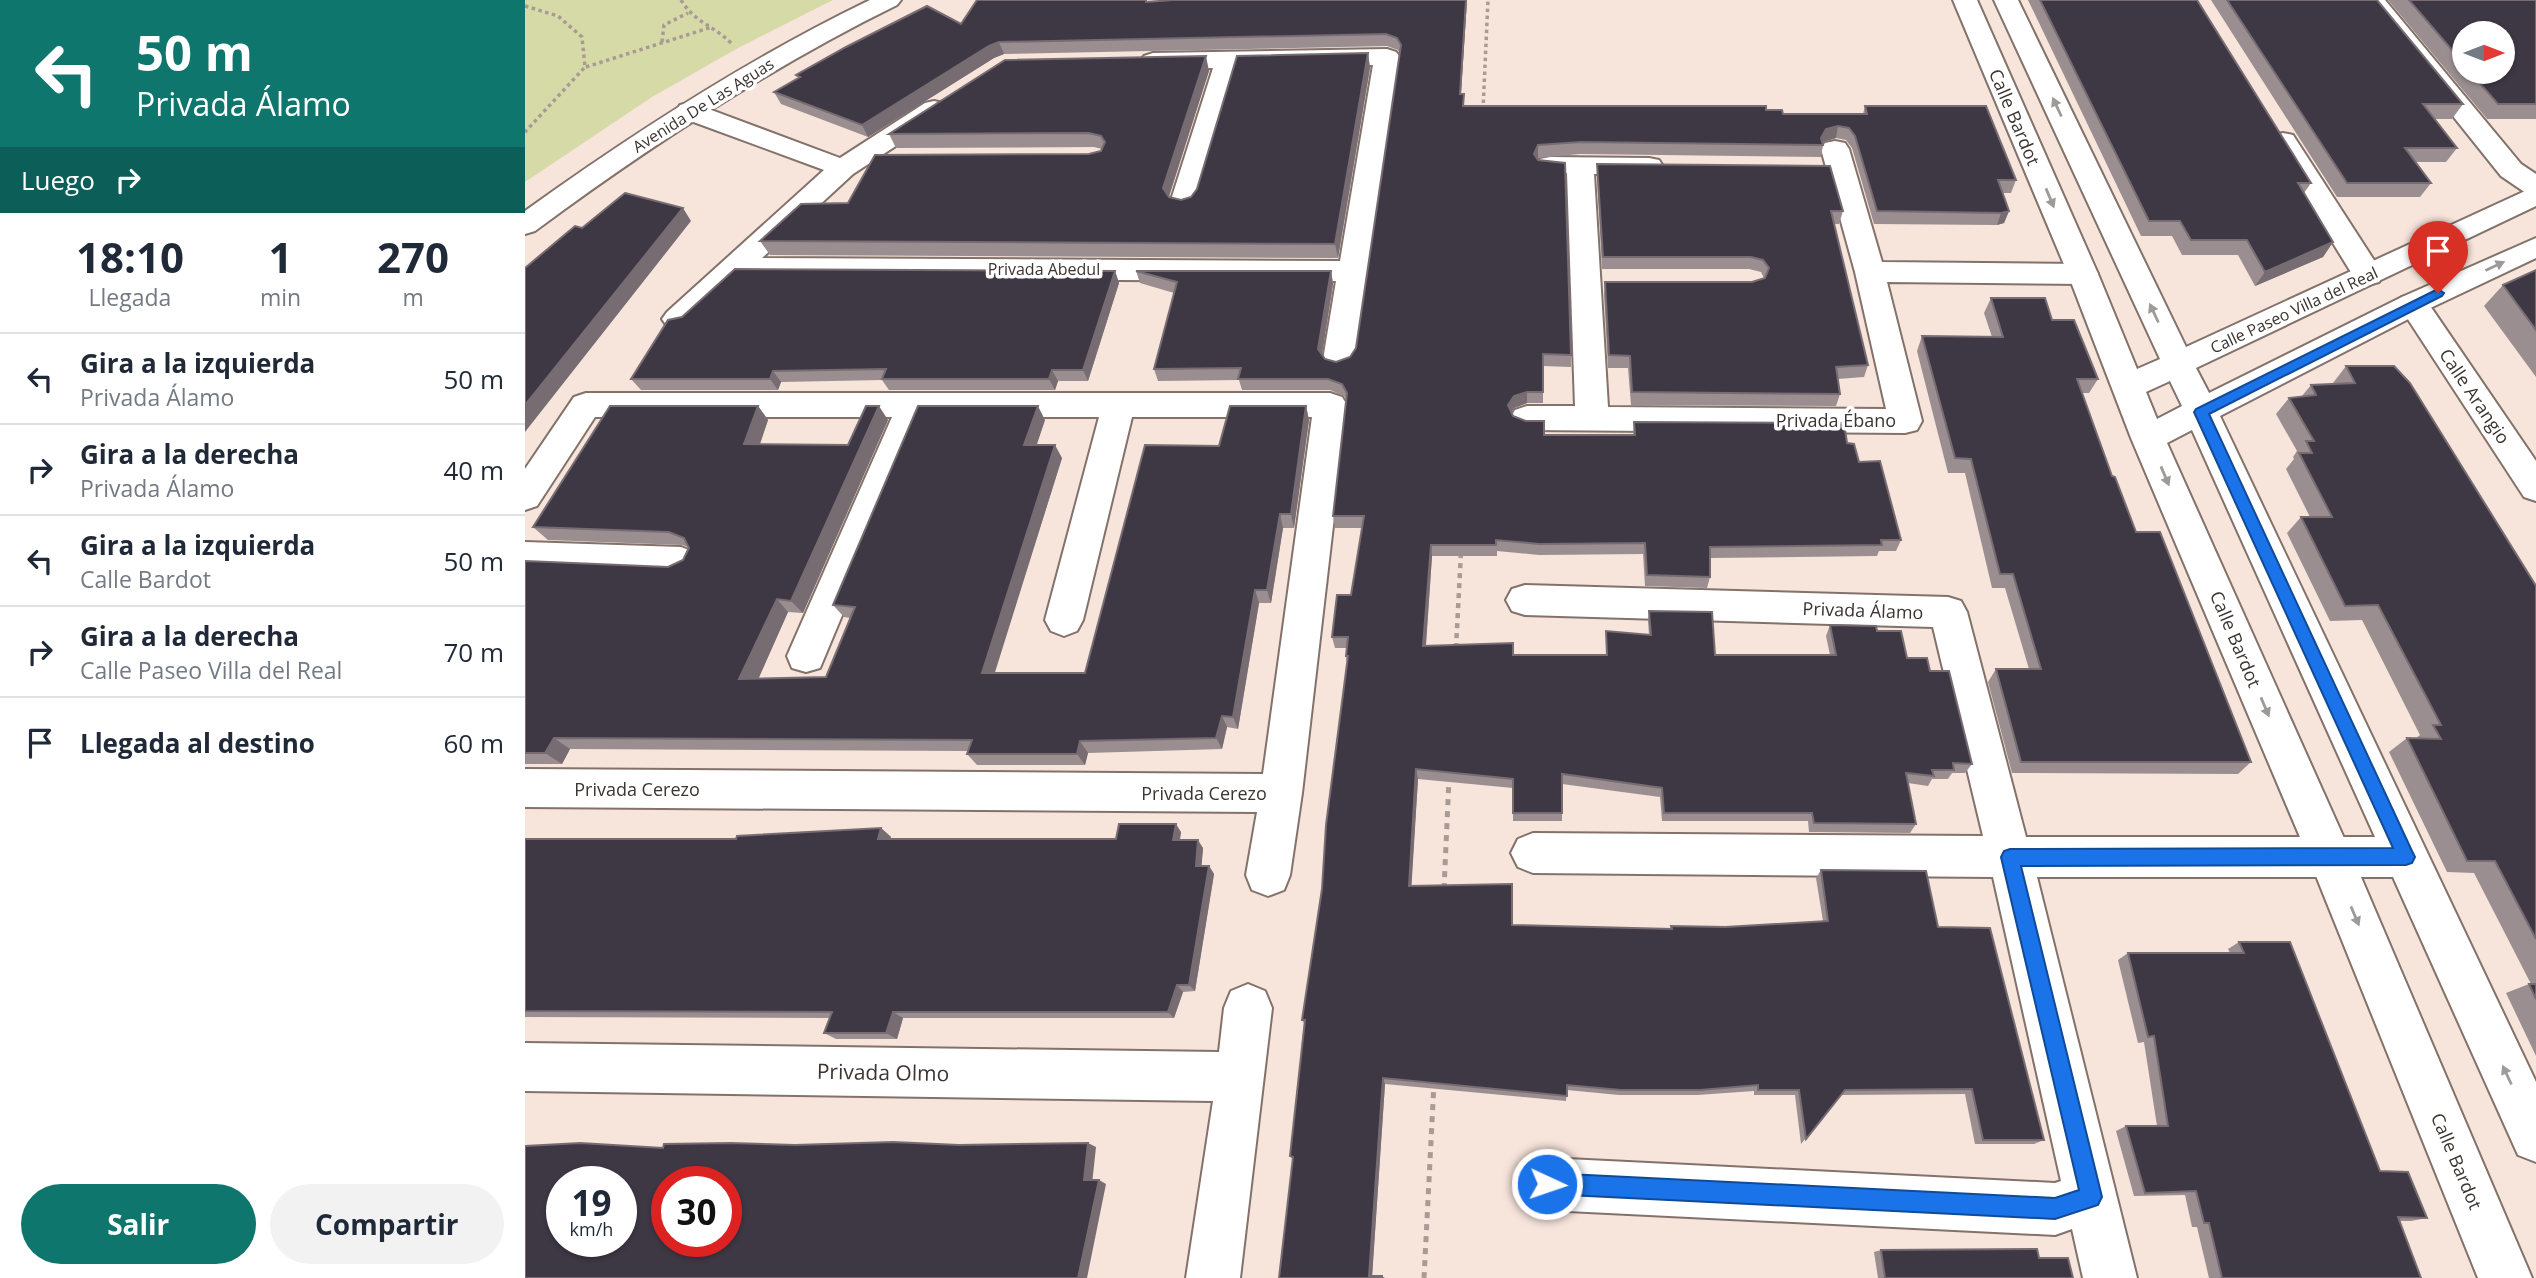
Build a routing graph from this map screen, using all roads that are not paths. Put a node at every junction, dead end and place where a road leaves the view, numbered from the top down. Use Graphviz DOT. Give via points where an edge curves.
graph roads {
  1 [pos="889,0"];
  2 [pos="1965,0"];
  3 [pos="2006,0"];
  4 [pos="2372,0"];
  5 [pos="1228,59"];
  6 [pos="1130,62"];
  7 [pos="958,94"];
  8 [pos="689,111"];
  9 [pos="2270,119"];
  10 [pos="908,158"];
  11 [pos="1830,162"];
  12 [pos="849,163"];
  13 [pos="1550,165"];
  14 [pos="1580,165"];
  15 [pos="1677,166"];
  16 [pos="2536,187"];
  17 [pos="2536,195"];
  18 [pos="1184,203"];
  19 [pos="525,225"];
  20 [pos="2536,247"];
  21 [pos="737,268"];
  22 [pos="1351,271"];
  23 [pos="1870,272"];
  24 [pos="2083,274"];
  25 [pos="2368,275"];
  26 [pos="2413,304"];
  27 [pos="678,319"];
  28 [pos="1339,359"];
  29 [pos="2178,364"];
  30 [pos="2128,387"];
  31 [pos="1118,406"];
  32 [pos="913,407"];
  33 [pos="2201,412"];
  34 [pos="1527,418"];
  35 [pos="1592,418"];
  36 [pos="2148,438"];
  37 [pos="2536,488"];
  38 [pos="525,497"];
  39 [pos="525,556"];
  40 [pos="681,562"];
  41 [pos="1525,600"];
  42 [pos="1064,620"];
  43 [pos="806,656"];
  44 [pos="525,788"];
  45 [pos="1281,793"];
  46 [pos="1533,853"];
  47 [pos="2330,856"];
  48 [pos="2010,857"];
  49 [pos="2406,857"];
  50 [pos="1268,875"];
  51 [pos="1248,1008"];
  52 [pos="525,1067"];
  53 [pos="1241,1077"];
  54 [pos="2536,1137"];
  55 [pos="1547,1184"];
  56 [pos="2091,1197"];
  57 [pos="1213,1278"];
  58 [pos="2110,1278"];
  59 [pos="2505,1278"];
  1 -- 8 [label="street, Avenida De Las Aguas"];
  2 -- 24 [label="street, Calle Bardot, one-way"];
  29 -- 3 [label="street, one-way"];
  4 -- 16 [label="street" via="2511,170"];
  5 -- 6 [label="street"];
  5 -- 18 [label="street"];
  5 -- 22 [label="street" via="1387,57"];
  7 -- 12 [label="street"];
  8 -- 12 [label="street"];
  8 -- 19 [label="street, Avenida De Las Aguas"];
  9 -- 25 [label="street"];
  10 -- 12 [label="street"];
  11 -- 23 [label="street, Privada Ébano"];
  12 -- 21 [label="street"];
  13 -- 14 [label="street"];
  14 -- 15 [label="street"];
  14 -- 35 [label="street" via="1598,282"];
  17 -- 25 [label="street, Calle Paseo Villa del Real"];
  26 -- 20 [label="street, one-way"];
  21 -- 22 [label="street, Privada Abedul"];
  21 -- 27 [label="street"];
  22 -- 28 [label="street"];
  23 -- 24 [label="street"];
  23 -- 35 [label="street, Privada Ébano" via="1905,421"];
  24 -- 30 [label="street, Calle Bardot"];
  25 -- 29 [label="street, Calle Paseo Villa del Real"];
  26 -- 33 [label="street"];
  26 -- 37 [label="street, Calle Arangio"];
  29 -- 30 [label="street, Calle Paseo Villa del Real"];
  29 -- 33 [label="street"];
  30 -- 36 [label="street, Calle Bardot"];
  31 -- 32 [label="street, Privada Cerezo"];
  31 -- 42 [label="street"];
  31 -- 45 [label="street, Privada Cerezo" via="1330,405"];
  32 -- 38 [label="street, Privada Cerezo" via="586,405"];
  32 -- 43 [label="street"];
  33 -- 36 [label="street"];
  33 -- 49 [label="street"];
  34 -- 35 [label="street, Privada Ébano"];
  36 -- 47 [label="street, Calle Bardot, one-way"];
  39 -- 40 [label="street"];
  41 -- 48 [label="street, Privada Álamo" via="1948,612"];
  44 -- 45 [label="street, Privada Cerezo"];
  45 -- 50 [label="street"];
  46 -- 48 [label="street"];
  47 -- 48 [label="street"];
  47 -- 49 [label="street"];
  47 -- 59 [label="street, Calle Bardot, one-way"];
  48 -- 56 [label="street, Privada Álamo"];
  54 -- 49 [label="street, one-way"];
  51 -- 53 [label="street"];
  52 -- 53 [label="street, Privada Olmo"];
  53 -- 57 [label="street"];
  55 -- 56 [label="street" via="2055,1209"];
  56 -- 58 [label="street, Privada Álamo"];
}
